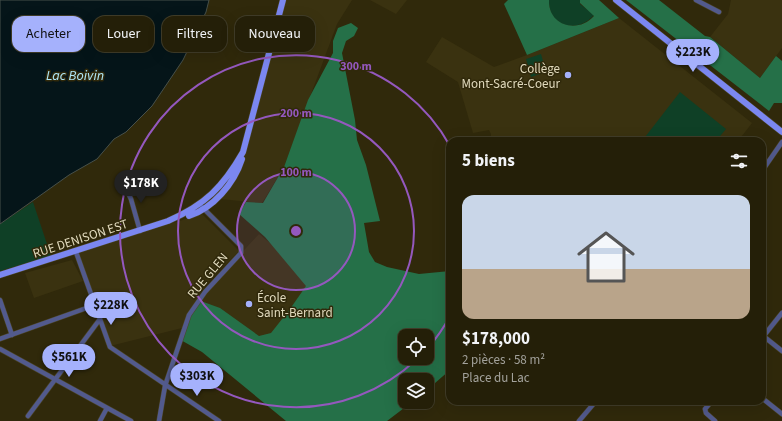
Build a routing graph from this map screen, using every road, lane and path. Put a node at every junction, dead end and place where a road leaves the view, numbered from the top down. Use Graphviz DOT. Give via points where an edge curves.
graph roads {
  1 [pos="283,0"];
  2 [pos="616,0"];
  3 [pos="696,0"];
  4 [pos="719,12"];
  5 [pos="782,132"];
  6 [pos="782,142"];
  7 [pos="766,165"];
  8 [pos="124,185"];
  9 [pos="202,207"];
  10 [pos="140,231"];
  11 [pos="76,252"];
  12 [pos="0,275"];
  13 [pos="0,300"];
  14 [pos="95,305"];
  15 [pos="782,313"];
  16 [pos="100,319"];
  17 [pos="766,332"];
  18 [pos="12,335"];
  19 [pos="766,338"];
  20 [pos="0,339"];
  21 [pos="0,349"];
  22 [pos="782,351"];
  23 [pos="55,380"];
  24 [pos="165,386"];
  25 [pos="766,401"];
  26 [pos="593,405"];
  27 [pos="708,405"];
  28 [pos="107,408"];
  29 [pos="782,414"];
  30 [pos="28,416"];
  31 [pos="100,421"];
  32 [pos="131,421"];
  33 [pos="159,421"];
  34 [pos="219,421"];
  35 [pos="579,421"];
  36 [pos="715,421"];
  1 -- 9 [label="main road, RUE DENISON EST" via="241,163 218,198"];
  2 -- 5 [label="main road"];
  3 -- 4 [label="street"];
  6 -- 7 [label="street"];
  8 -- 10 [label="street" via="131,199"];
  9 -- 10 [label="main road, RUE DENISON EST" via="191,216"];
  9 -- 24 [label="street, RUE GLEN" via="241,246 241,253 205,292 189,315"];
  10 -- 11 [label="main road, RUE DENISON EST"];
  11 -- 12 [label="main road, RUE DENISON EST"];
  11 -- 14 [label="street"];
  13 -- 18 [label="street"];
  14 -- 16 [label="street"];
  14 -- 18 [label="street"];
  15 -- 17 [label="street"];
  16 -- 23 [label="street"];
  16 -- 24 [label="street" via="110,347"];
  18 -- 20 [label="street"];
  19 -- 22 [label="street"];
  21 -- 23 [label="street"];
  23 -- 28 [label="street"];
  23 -- 30 [label="street"];
  24 -- 33 [label="street, RUE GLEN"];
  24 -- 34 [label="street"];
  25 -- 29 [label="street"];
  26 -- 35 [label="street"];
  27 -- 36 [label="street" via="705,409 706,413"];
  28 -- 31 [label="street"];
  28 -- 32 [label="street"];
}
